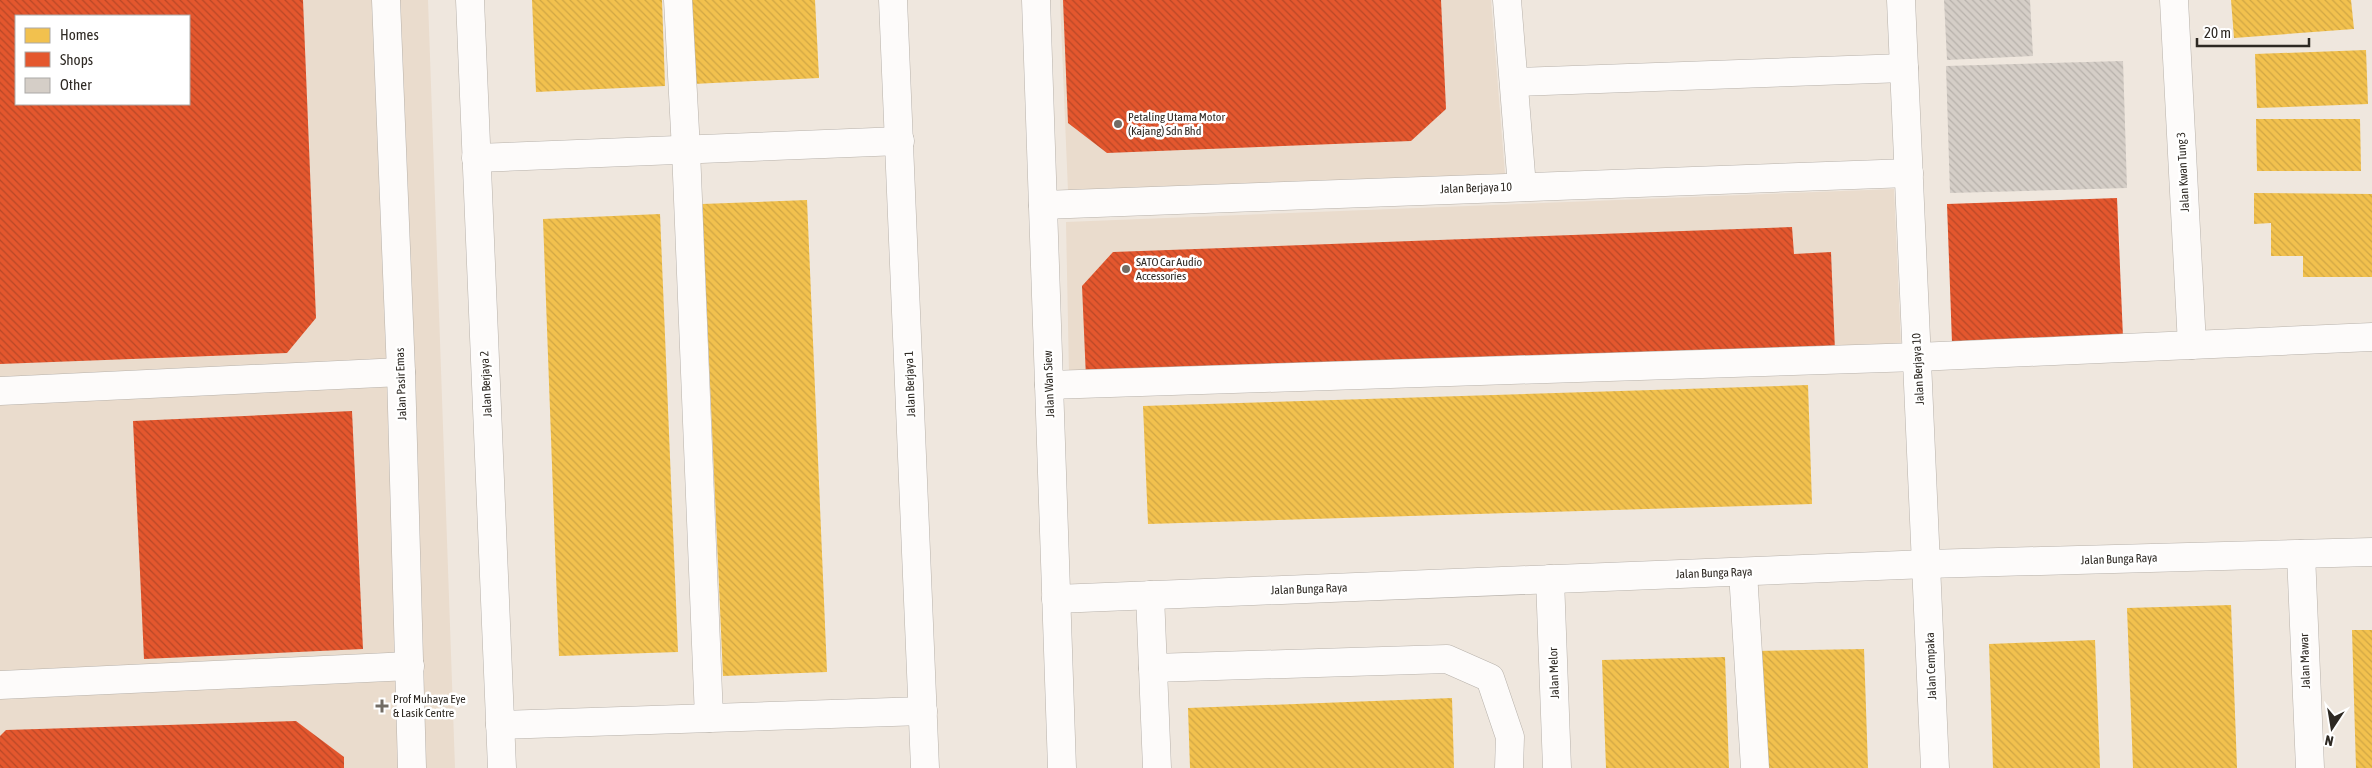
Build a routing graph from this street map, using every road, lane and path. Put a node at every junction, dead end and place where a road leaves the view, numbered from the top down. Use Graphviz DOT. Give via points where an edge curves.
graph roads {
  1 [pos="386,0"];
  2 [pos="470,0"];
  3 [pos="678,0"];
  4 [pos="892,0"];
  5 [pos="1036,0"];
  6 [pos="1507,0"];
  7 [pos="1901,0"];
  8 [pos="2174,0"];
  9 [pos="1904,68"];
  10 [pos="1514,82"];
  11 [pos="900,141"];
  12 [pos="686,150"];
  13 [pos="476,158"];
  14 [pos="1909,173"];
  15 [pos="1522,187"];
  16 [pos="1043,205"];
  17 [pos="2372,337"];
  18 [pos="2192,345"];
  19 [pos="1917,357"];
  20 [pos="400,372"];
  21 [pos="1049,385"];
  22 [pos="0,391"];
  23 [pos="2372,552"];
  24 [pos="2300,554"];
  25 [pos="1928,564"];
  26 [pos="1743,572"];
  27 [pos="1550,579"];
  28 [pos="1150,595"];
  29 [pos="1056,598"];
  30 [pos="410,666"];
  31 [pos="1153,668"];
  32 [pos="0,685"];
  33 [pos="923,711"];
  34 [pos="709,718"];
  35 [pos="500,725"];
  36 [pos="412,768"];
  37 [pos="502,768"];
  38 [pos="925,768"];
  39 [pos="1062,768"];
  40 [pos="1157,768"];
  41 [pos="1509,768"];
  42 [pos="1557,768"];
  43 [pos="1755,768"];
  44 [pos="1935,768"];
  45 [pos="2310,768"];
  1 -- 20 [label="street, Jalan Pasir Emas"];
  2 -- 13 [label="street, Jalan Berjaya 2"];
  3 -- 12 [label="street"];
  4 -- 11 [label="street, Jalan Berjaya 1"];
  5 -- 16 [label="street, Jalan Wan Siew"];
  6 -- 10 [label="street"];
  7 -- 9 [label="street, Jalan Berjaya 10"];
  8 -- 18 [label="street, Jalan Kwan Tung 3"];
  9 -- 10 [label="street"];
  9 -- 14 [label="street, Jalan Berjaya 10"];
  10 -- 15 [label="street"];
  11 -- 12 [label="street"];
  11 -- 33 [label="street, Jalan Berjaya 1"];
  12 -- 13 [label="street"];
  12 -- 34 [label="street"];
  13 -- 35 [label="street, Jalan Berjaya 2"];
  14 -- 15 [label="street, Jalan Berjaya 10"];
  14 -- 19 [label="street, Jalan Berjaya 10"];
  15 -- 16 [label="street, Jalan Berjaya 10"];
  16 -- 21 [label="street, Jalan Wan Siew"];
  17 -- 18 [label="street"];
  18 -- 19 [label="street"];
  19 -- 21 [label="street"];
  19 -- 25 [label="street, Jalan Berjaya 10"];
  20 -- 22 [label="street"];
  20 -- 30 [label="street, Jalan Pasir Emas"];
  21 -- 29 [label="street, Jalan Wan Siew"];
  23 -- 24 [label="street, Jalan Bunga Raya"];
  24 -- 25 [label="street, Jalan Bunga Raya"];
  24 -- 45 [label="street, Jalan Mawar"];
  25 -- 26 [label="street, Jalan Bunga Raya"];
  25 -- 44 [label="street, Jalan Cempaka"];
  26 -- 27 [label="street, Jalan Bunga Raya"];
  26 -- 43 [label="street"];
  27 -- 28 [label="street, Jalan Bunga Raya"];
  27 -- 42 [label="street, Jalan Melor"];
  28 -- 29 [label="street, Jalan Bunga Raya"];
  28 -- 31 [label="street"];
  29 -- 39 [label="street, Jalan Wan Siew"];
  30 -- 32 [label="street"];
  30 -- 36 [label="street, Jalan Pasir Emas"];
  31 -- 40 [label="street"];
  31 -- 41 [label="street" via="1447,659 1490,678 1510,737"];
  33 -- 34 [label="street"];
  33 -- 38 [label="street, Jalan Berjaya 1"];
  34 -- 35 [label="street"];
  35 -- 37 [label="street, Jalan Berjaya 2"];
}
